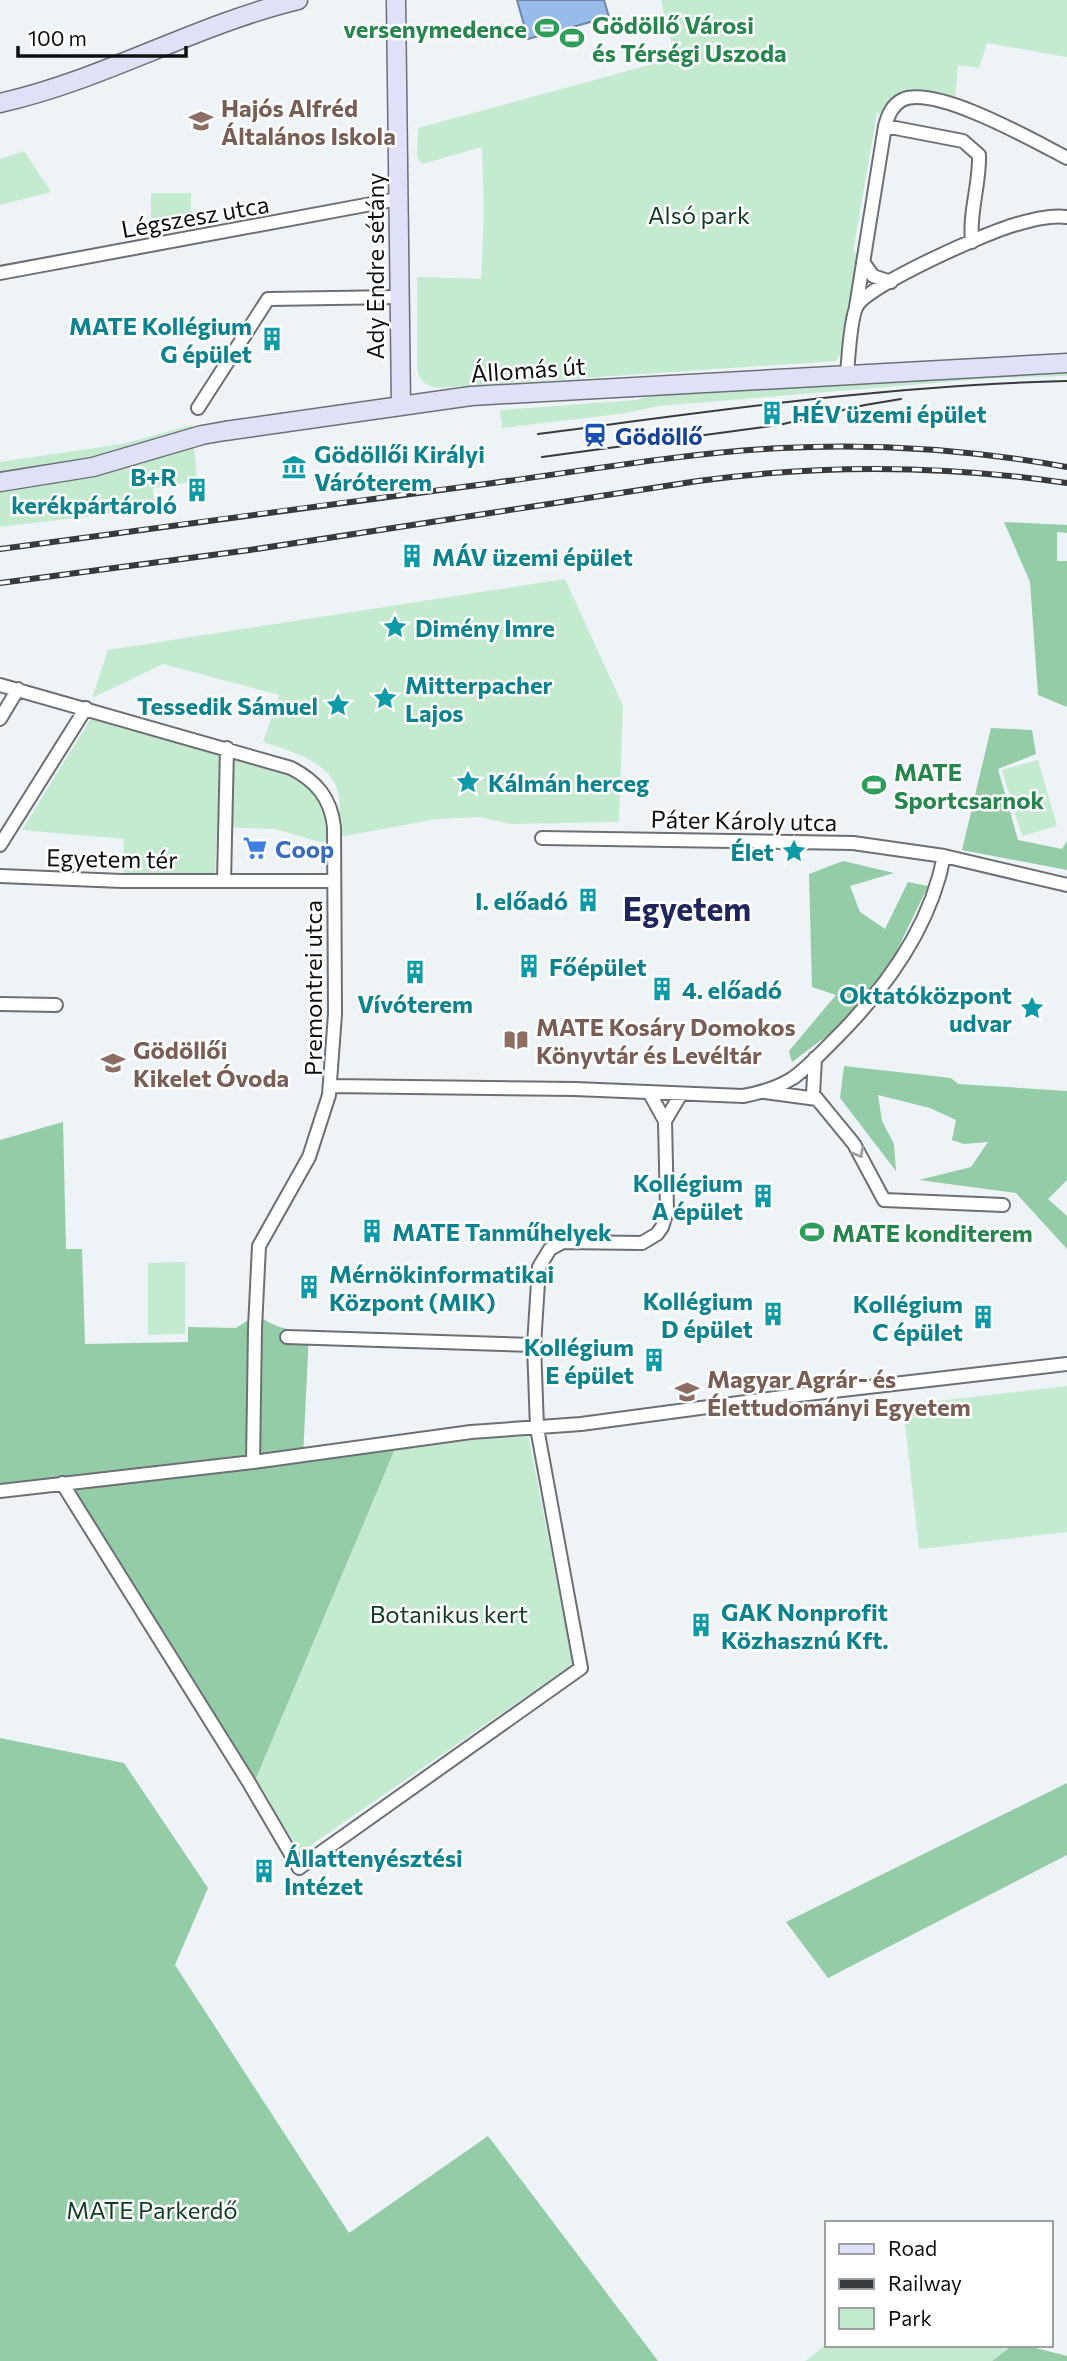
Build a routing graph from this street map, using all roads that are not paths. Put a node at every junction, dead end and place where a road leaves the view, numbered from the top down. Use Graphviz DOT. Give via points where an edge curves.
graph roads {
  1 [pos="298,0"];
  2 [pos="396,0"];
  3 [pos="0,103"];
  4 [pos="885,126"];
  5 [pos="1067,158"];
  6 [pos="398,199"];
  7 [pos="1067,217"];
  8 [pos="972,242"];
  9 [pos="863,262"];
  10 [pos="0,273"];
  11 [pos="891,282"];
  12 [pos="398,297"];
  13 [pos="856,307"];
  14 [pos="1067,363"];
  15 [pos="847,375"];
  16 [pos="401,405"];
  17 [pos="198,408"];
  18 [pos="0,482"];
  19 [pos="0,685"];
  20 [pos="18,689"];
  21 [pos="86,708"];
  22 [pos="0,719"];
  23 [pos="227,748"];
  24 [pos="542,838"];
  25 [pos="0,845"];
  26 [pos="944,856"];
  27 [pos="0,876"];
  28 [pos="224,881"];
  29 [pos="333,881"];
  30 [pos="1067,885"];
  31 [pos="0,1004"];
  32 [pos="56,1004"];
  33 [pos="815,1058"];
  34 [pos="331,1086"];
  35 [pos="649,1092"];
  36 [pos="764,1092"];
  37 [pos="681,1094"];
  38 [pos="817,1099"];
  39 [pos="664,1121"];
  40 [pos="1003,1205"];
  41 [pos="287,1337"];
  42 [pos="534,1345"];
  43 [pos="1067,1364"];
  44 [pos="537,1427"];
  45 [pos="253,1462"];
  46 [pos="62,1483"];
  47 [pos="0,1491"];
  1 -- 3 [label="main road"];
  2 -- 6 [label="main road, Ady Endre sétány"];
  4 -- 5 [label="street" via="893,106 903,99 936,100 1014,129"];
  4 -- 8 [label="street" via="963,141 979,155 970,221"];
  4 -- 9 [label="street"];
  6 -- 10 [label="street, Légszesz utca"];
  6 -- 12 [label="main road, Ady Endre sétány"];
  7 -- 8 [label="street" via="1011,225"];
  8 -- 11 [label="street"];
  9 -- 11 [label="street" via="873,276"];
  9 -- 13 [label="street"];
  11 -- 13 [label="street"];
  12 -- 16 [label="main road, Ady Endre sétány"];
  12 -- 17 [label="street" via="268,299"];
  13 -- 15 [label="street"];
  14 -- 15 [label="main road, Állomás út"];
  15 -- 16 [label="main road, Állomás út" via="508,394"];
  16 -- 18 [label="main road, Állomás út" via="213,433 93,467"];
  19 -- 20 [label="street, Premontrei utca"];
  20 -- 21 [label="street, Premontrei utca"];
  20 -- 22 [label="street"];
  21 -- 23 [label="street, Premontrei utca"];
  21 -- 25 [label="street"];
  23 -- 28 [label="street"];
  23 -- 29 [label="street, Premontrei utca" via="291,768 319,787 333,817"];
  24 -- 26 [label="street, Páter Károly utca" via="853,843"];
  26 -- 30 [label="street, Páter Károly utca"];
  26 -- 33 [label="street, Premontrei utca" via="929,902 894,973 860,1015"];
  27 -- 28 [label="street, Egyetem tér"];
  28 -- 29 [label="street, Egyetem tér"];
  29 -- 34 [label="street, Premontrei utca"];
  31 -- 32 [label="street"];
  33 -- 36 [label="street, Premontrei utca" via="793,1078"];
  33 -- 38 [label="street" via="812,1088"];
  34 -- 35 [label="street, Premontrei utca"];
  34 -- 45 [label="street" via="309,1157 259,1246"];
  35 -- 37 [label="street, Premontrei utca"];
  35 -- 39 [label="street"];
  36 -- 37 [label="street, Premontrei utca"];
  36 -- 38 [label="street"];
  37 -- 39 [label="street"];
  38 -- 40 [label="street, one-way" via="854,1143 884,1200"];
  39 -- 42 [label="street" via="667,1211 662,1227 642,1243 563,1242 550,1249 539,1267"];
  41 -- 42 [label="street"];
  42 -- 44 [label="street"];
  43 -- 44 [label="street"];
  44 -- 45 [label="street"];
  44 -- 46 [label="street" via="581,1668 299,1868"];
  45 -- 46 [label="street"];
  46 -- 47 [label="street"];
}
